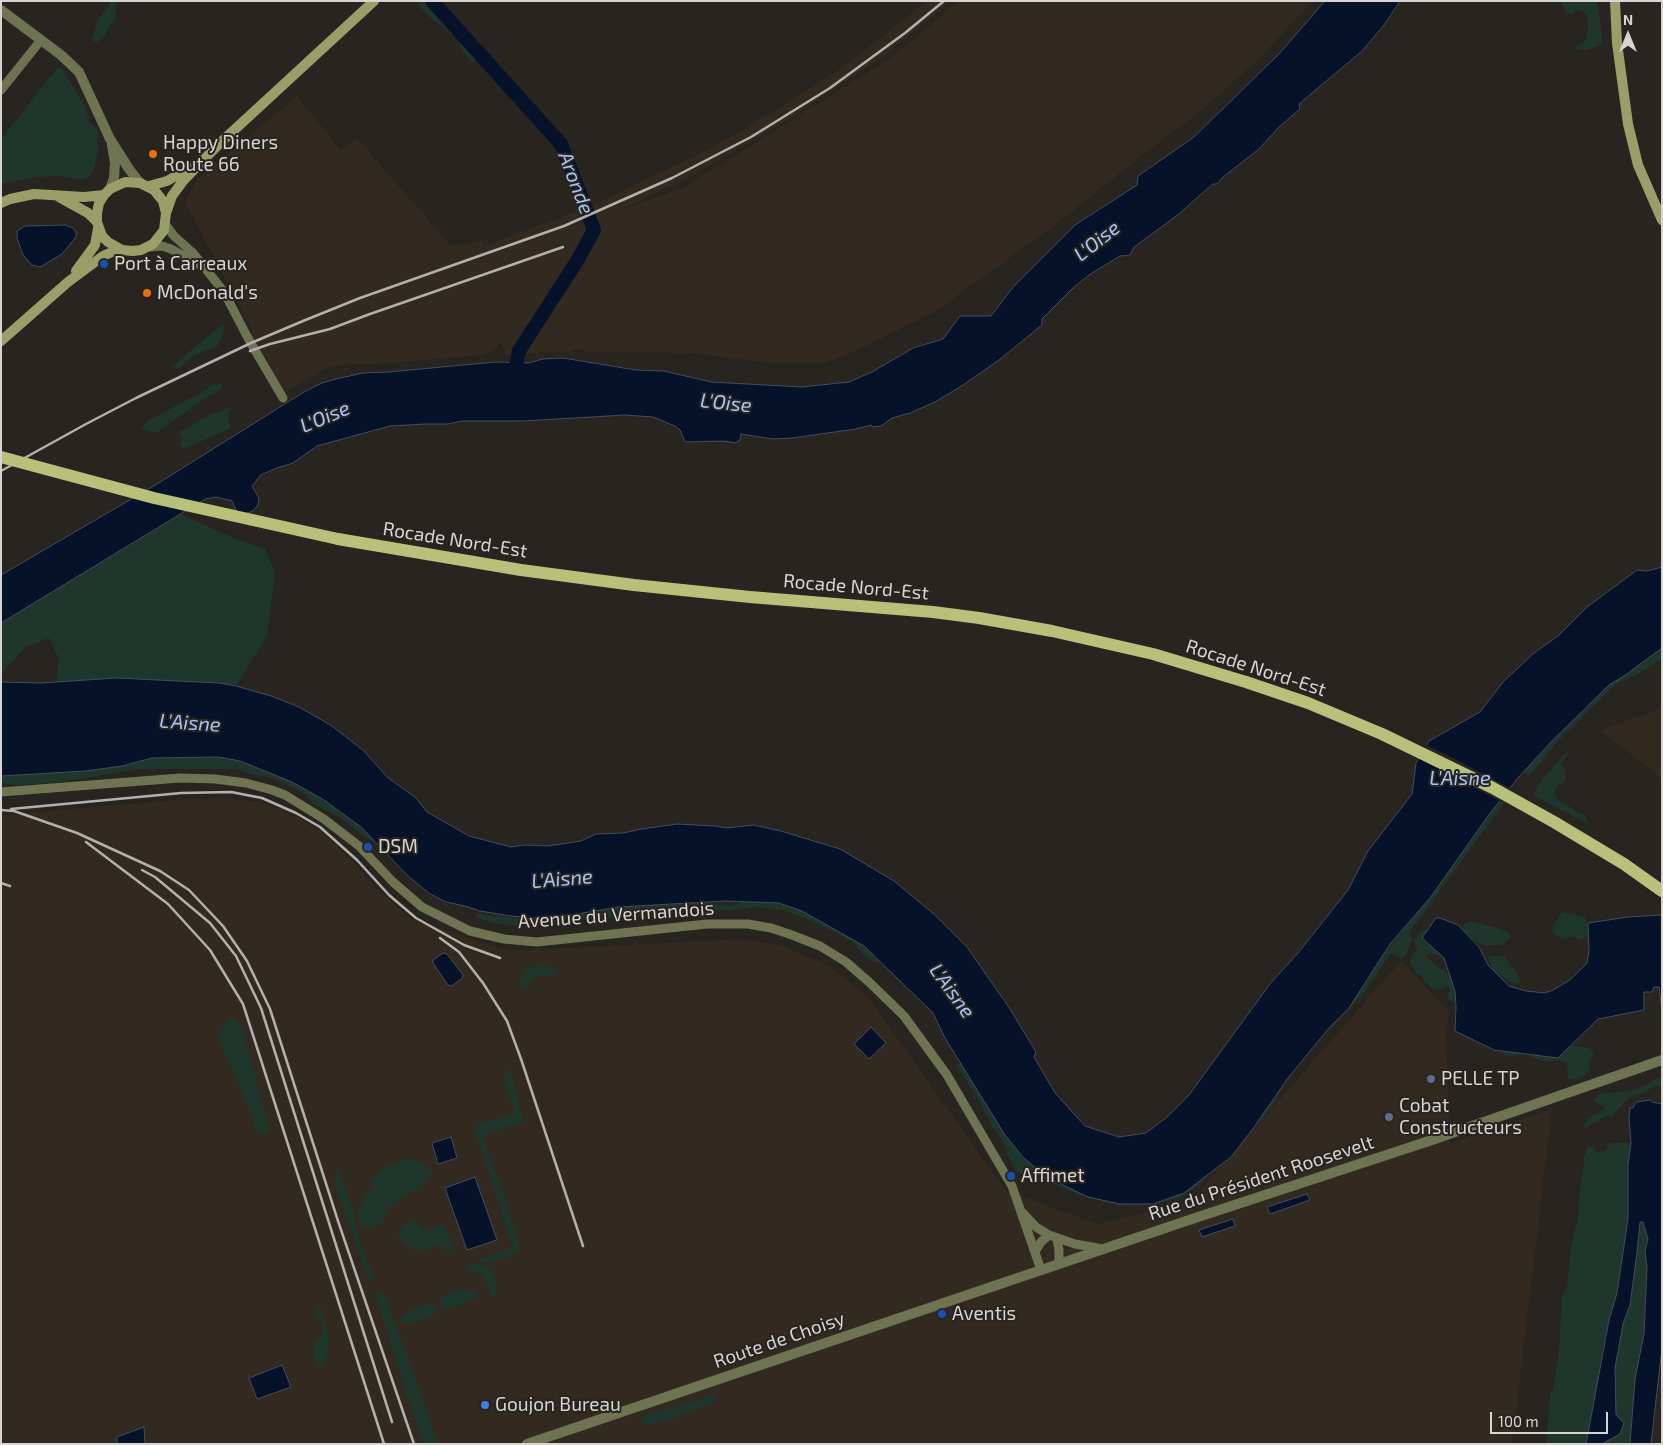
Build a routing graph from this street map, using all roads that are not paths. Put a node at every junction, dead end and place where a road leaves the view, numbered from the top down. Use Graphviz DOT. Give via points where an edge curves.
graph roads {
  1 [pos="374,1"];
  2 [pos="1615,1"];
  3 [pos="1,10"];
  4 [pos="41,40"];
  5 [pos="1,90"];
  6 [pos="110,139"];
  7 [pos="200,163"];
  8 [pos="144,185"];
  9 [pos="107,192"];
  10 [pos="54,195"];
  11 [pos="1,203"];
  12 [pos="166,213"];
  13 [pos="1662,220"];
  14 [pos="165,224"];
  15 [pos="98,225"];
  16 [pos="150,247"];
  17 [pos="122,250"];
  18 [pos="206,269"];
  19 [pos="68,282"];
  20 [pos="1,341"];
  21 [pos="283,398"];
  22 [pos="1,457"];
  23 [pos="1,792"];
  24 [pos="1662,891"];
  25 [pos="1662,1060"];
  26 [pos="1019,1209"];
  27 [pos="1053,1237"];
  28 [pos="1102,1249"];
  29 [pos="1035,1252"];
  30 [pos="1059,1264"];
  31 [pos="1041,1270"];
  32 [pos="527,1444"];
  1 -- 7 [label="main road"];
  2 -- 13 [label="main road" via="1628,124 1638,165"];
  3 -- 4 [label="street"];
  4 -- 5 [label="street"];
  4 -- 6 [label="street" via="79,72"];
  6 -- 8 [label="street" via="129,169"];
  6 -- 9 [label="street" via="115,163 114,178"];
  7 -- 8 [label="main road" via="167,181"];
  7 -- 12 [label="main road" via="173,194"];
  8 -- 9 [label="main road" via="126,182"];
  8 -- 12 [label="main road" via="159,195"];
  9 -- 10 [label="main road" via="84,197"];
  9 -- 15 [label="main road" via="99,203"];
  10 -- 11 [label="main road" via="34,194"];
  10 -- 15 [label="main road" via="88,213"];
  12 -- 14 [label="main road"];
  14 -- 16 [label="main road" via="159,238"];
  14 -- 18 [label="street"];
  15 -- 17 [label="main road" via="108,242"];
  15 -- 19 [label="main road" via="95,245"];
  16 -- 17 [label="main road"];
  16 -- 18 [label="street" via="171,249"];
  17 -- 19 [label="main road" via="103,256"];
  18 -- 21 [label="street" via="224,292"];
  19 -- 20 [label="main road"];
  22 -- 24 [label="main road, Rocade Nord-Est, bridge" via="198,509 415,553 634,585 979,618 1153,654 1308,703 1390,738 1554,822"];
  23 -- 26 [label="street, Avenue du Vermandois" via="180,778 232,780 285,795 324,819 359,846 422,907 470,931 537,942 748,924 771,928 820,946 846,962 904,1016 947,1075 1012,1186"];
  25 -- 28 [label="street, Rue du Président Roosevelt"];
  26 -- 27 [label="street" via="1036,1227"];
  26 -- 29 [label="street, Avenue du Vermandois"];
  27 -- 28 [label="street"];
  27 -- 29 [label="street" via="1041,1242"];
  27 -- 30 [label="street" via="1060,1250"];
  28 -- 30 [label="street, Rue du Président Roosevelt"];
  29 -- 31 [label="street, Avenue du Vermandois"];
  30 -- 31 [label="street, Rue du Président Roosevelt"];
  31 -- 32 [label="street, Route de Choisy"];
}
